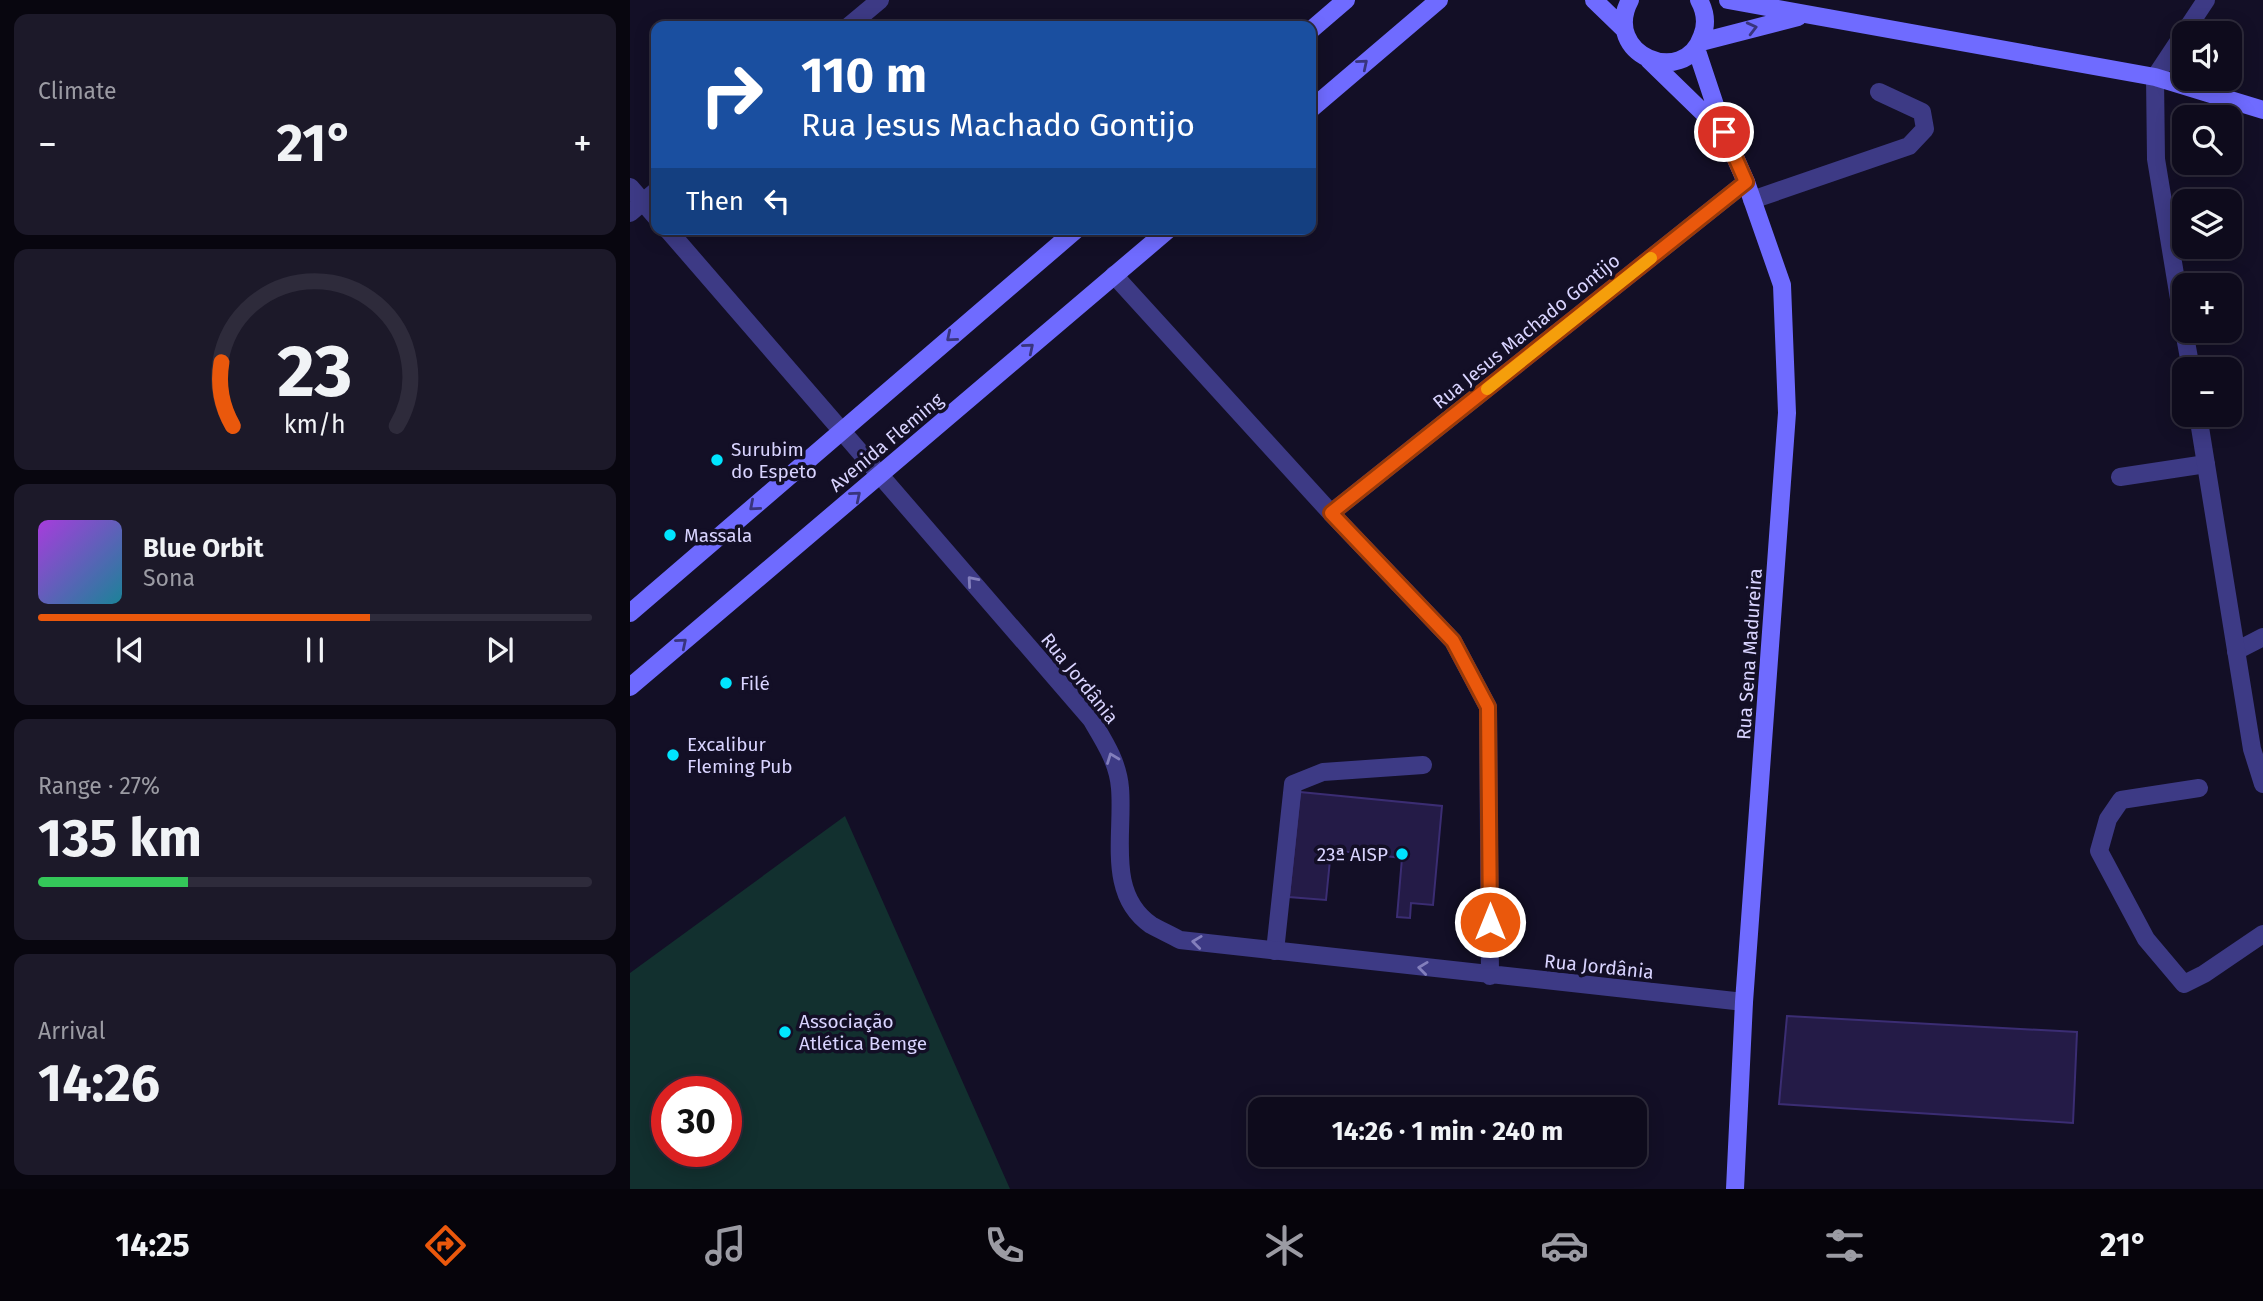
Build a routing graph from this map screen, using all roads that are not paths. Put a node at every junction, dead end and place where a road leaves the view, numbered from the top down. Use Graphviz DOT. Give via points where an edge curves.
graph roads {
  1 [pos="880,0"];
  2 [pos="1346,0"];
  3 [pos="1438,0"];
  4 [pos="1594,0"];
  5 [pos="1630,0"];
  6 [pos="1699,0"];
  7 [pos="1728,0"];
  8 [pos="2206,0"];
  9 [pos="1804,15"];
  10 [pos="855,21"];
  11 [pos="1316,26"];
  12 [pos="1624,29"];
  13 [pos="1698,45"];
  14 [pos="1649,60"];
  15 [pos="2155,77"];
  16 [pos="1879,92"];
  17 [pos="1316,104"];
  18 [pos="2263,110"];
  19 [pos="1724,132"];
  20 [pos="630,187"];
  21 [pos="1749,191"];
  22 [pos="643,202"];
  23 [pos="672,235"];
  24 [pos="1070,235"];
  25 [pos="1162,235"];
  26 [pos="2175,273"];
  27 [pos="1114,275"];
  28 [pos="2200,427"];
  29 [pos="842,429"];
  30 [pos="2206,464"];
  31 [pos="880,475"];
  32 [pos="2120,477"];
  33 [pos="1331,513"];
  34 [pos="630,612"];
  35 [pos="2263,637"];
  36 [pos="2236,651"];
  37 [pos="630,687"];
  38 [pos="2257,745"];
  39 [pos="1423,765"];
  40 [pos="2263,784"];
  41 [pos="2199,788"];
  42 [pos="2263,934"];
  43 [pos="1275,951"];
  44 [pos="1490,976"];
  45 [pos="1744,1002"];
  46 [pos="1735,1189"];
  1 -- 10 [label="street"];
  2 -- 11 [label="main road"];
  17 -- 3 [label="main road, one-way"];
  4 -- 12 [label="main road"];
  5 -- 12 [label="main road"];
  6 -- 13 [label="main road, Rua Sena Madureira" via="1705,29"];
  7 -- 9 [label="main road"];
  8 -- 15 [label="street"];
  13 -- 9 [label="main road, one-way"];
  9 -- 15 [label="main road"];
  12 -- 14 [label="main road, Rua Sena Madureira" via="1629,42"];
  13 -- 14 [label="main road" via="1674,61"];
  13 -- 19 [label="main road, Rua Sena Madureira"];
  14 -- 19 [label="main road, Rua Sena Madureira"];
  15 -- 18 [label="main road"];
  15 -- 26 [label="street" via="2156,159"];
  16 -- 21 [label="street, Rua Jesus Machado Gontijo" via="1922,112 1925,130 1909,146"];
  19 -- 21 [label="main road, Rua Sena Madureira"];
  20 -- 22 [label="street"];
  21 -- 33 [label="street, Rua Jesus Machado Gontijo"];
  21 -- 45 [label="main road, Rua Sena Madureira" via="1782,285 1787,413"];
  23 -- 29 [label="street, Rua Jordânia"];
  24 -- 29 [label="main road, Avenida Fleming, one-way"];
  25 -- 27 [label="main road, Avenida Fleming"];
  31 -- 27 [label="main road, Avenida Fleming, one-way"];
  27 -- 33 [label="street"];
  28 -- 30 [label="street"];
  29 -- 31 [label="street, Rua Jordânia"];
  29 -- 34 [label="main road, Avenida Fleming, one-way"];
  30 -- 32 [label="street"];
  30 -- 36 [label="street"];
  37 -- 31 [label="main road, Avenida Fleming, one-way"];
  43 -- 31 [label="street, Rua Jordânia, one-way" via="1180,940 1150,924 1130,904 1120,873 1120,787 1114,757 1091,719"];
  33 -- 44 [label="street" via="1453,641 1488,707"];
  35 -- 36 [label="street"];
  36 -- 38 [label="street"];
  38 -- 40 [label="street"];
  39 -- 43 [label="street" via="1322,772 1293,784"];
  41 -- 42 [label="street" via="2121,800 2108,820 2099,851 2146,939 2184,984"];
  44 -- 43 [label="street, Rua Jordânia, one-way"];
  44 -- 45 [label="street, Rua Jordânia"];
  45 -- 46 [label="main road, Rua Sena Madureira"];
}
